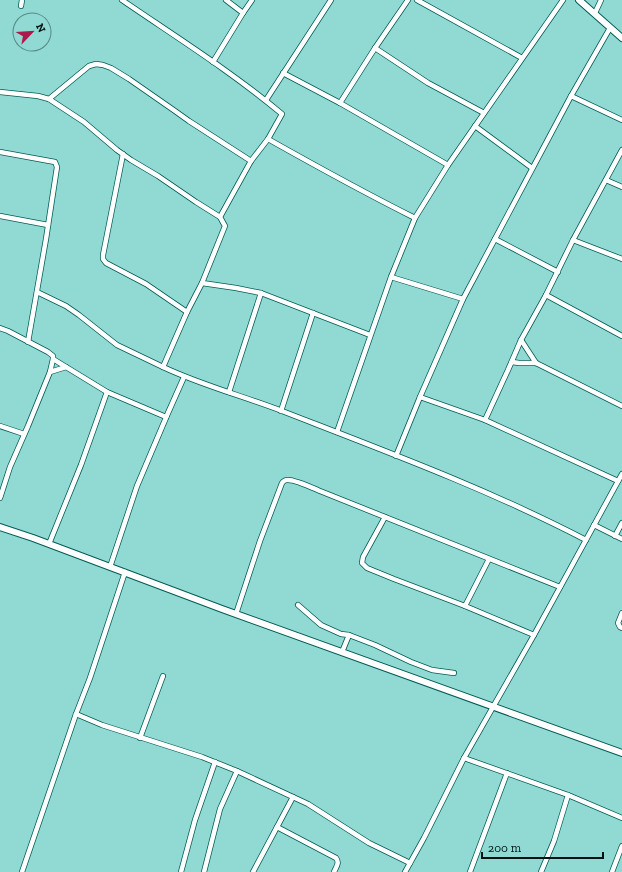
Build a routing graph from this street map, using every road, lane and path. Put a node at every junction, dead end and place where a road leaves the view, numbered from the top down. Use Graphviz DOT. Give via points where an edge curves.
graph roads {
  1 [pos="22,0"];
  2 [pos="122,0"];
  3 [pos="226,0"];
  4 [pos="252,0"];
  5 [pos="331,0"];
  6 [pos="408,0"];
  7 [pos="417,0"];
  8 [pos="563,0"];
  9 [pos="580,0"];
  10 [pos="601,0"];
  11 [pos="21,6"];
  12 [pos="243,13"];
  13 [pos="595,13"];
  14 [pos="610,28"];
  15 [pos="622,38"];
  16 [pos="375,48"];
  17 [pos="522,58"];
  18 [pos="213,62"];
  19 [pos="283,73"];
  20 [pos="0,92"];
  21 [pos="571,96"];
  22 [pos="49,98"];
  23 [pos="266,100"];
  24 [pos="340,103"];
  25 [pos="484,113"];
  26 [pos="622,120"];
  27 [pos="475,126"];
  28 [pos="268,139"];
  29 [pos="622,150"];
  30 [pos="0,152"];
  31 [pos="123,154"];
  32 [pos="251,161"];
  33 [pos="448,166"];
  34 [pos="532,168"];
  35 [pos="606,180"];
  36 [pos="622,187"];
  37 [pos="0,216"];
  38 [pos="220,217"];
  39 [pos="415,218"];
  40 [pos="48,225"];
  41 [pos="495,239"];
  42 [pos="573,240"];
  43 [pos="622,259"];
  44 [pos="558,272"];
  45 [pos="391,277"];
  46 [pos="202,284"];
  47 [pos="37,292"];
  48 [pos="261,293"];
  49 [pos="546,295"];
  50 [pos="462,299"];
  51 [pos="187,312"];
  52 [pos="313,313"];
  53 [pos="0,328"];
  54 [pos="370,335"];
  55 [pos="622,336"];
  56 [pos="521,340"];
  57 [pos="28,342"];
  58 [pos="53,359"];
  59 [pos="512,362"];
  60 [pos="536,363"];
  61 [pos="66,367"];
  62 [pos="163,367"];
  63 [pos="50,372"];
  64 [pos="184,377"];
  65 [pos="107,392"];
  66 [pos="229,392"];
  67 [pos="420,397"];
  68 [pos="622,406"];
  69 [pos="281,411"];
  70 [pos="166,417"];
  71 [pos="484,420"];
  72 [pos="0,426"];
  73 [pos="337,432"];
  74 [pos="24,434"];
  75 [pos="396,456"];
  76 [pos="622,474"];
  77 [pos="618,481"];
  78 [pos="0,498"];
  79 [pos="385,517"];
  80 [pos="622,523"];
  81 [pos="594,525"];
  82 [pos="0,527"];
  83 [pos="615,536"];
  84 [pos="622,539"];
  85 [pos="586,540"];
  86 [pos="49,544"];
  87 [pos="489,559"];
  88 [pos="110,567"];
  89 [pos="125,572"];
  90 [pos="560,587"];
  91 [pos="298,605"];
  92 [pos="465,606"];
  93 [pos="622,613"];
  94 [pos="236,614"];
  95 [pos="622,628"];
  96 [pos="349,635"];
  97 [pos="534,635"];
  98 [pos="342,652"];
  99 [pos="454,673"];
  100 [pos="163,676"];
  101 [pos="494,707"];
  102 [pos="76,714"];
  103 [pos="140,738"];
  104 [pos="622,753"];
  105 [pos="464,758"];
  106 [pos="215,762"];
  107 [pos="237,771"];
  108 [pos="508,773"];
  109 [pos="568,795"];
  110 [pos="292,796"];
  111 [pos="622,818"];
  112 [pos="277,827"];
  113 [pos="622,846"];
  114 [pos="410,863"];
  115 [pos="22,872"];
  116 [pos="181,872"];
  117 [pos="204,872"];
  118 [pos="253,872"];
  119 [pos="334,872"];
  120 [pos="405,872"];
  121 [pos="470,872"];
  122 [pos="541,872"];
  123 [pos="612,872"];
  1 -- 11 [label="street"];
  2 -- 18 [label="street"];
  3 -- 12 [label="street"];
  4 -- 12 [label="street"];
  5 -- 19 [label="street"];
  6 -- 16 [label="street"];
  7 -- 17 [label="street"];
  8 -- 17 [label="street"];
  9 -- 13 [label="street"];
  10 -- 13 [label="street"];
  12 -- 18 [label="street"];
  13 -- 14 [label="street"];
  14 -- 15 [label="street"];
  14 -- 21 [label="street"];
  16 -- 24 [label="street"];
  16 -- 25 [label="street" via="428,83"];
  17 -- 25 [label="street"];
  18 -- 23 [label="street"];
  19 -- 23 [label="street"];
  19 -- 24 [label="street"];
  20 -- 22 [label="street"];
  21 -- 26 [label="street"];
  21 -- 34 [label="street"];
  22 -- 31 [label="street"];
  22 -- 32 [label="street" via="89,66 103,65 129,79"];
  23 -- 28 [label="street" via="282,114"];
  24 -- 33 [label="street"];
  25 -- 27 [label="street"];
  27 -- 33 [label="street"];
  27 -- 34 [label="street"];
  28 -- 32 [label="street"];
  28 -- 39 [label="street"];
  29 -- 35 [label="street"];
  30 -- 40 [label="street" via="55,162 57,167"];
  31 -- 38 [label="street"];
  31 -- 51 [label="street" via="103,259"];
  32 -- 38 [label="street"];
  33 -- 39 [label="street"];
  34 -- 41 [label="street"];
  35 -- 36 [label="street"];
  35 -- 42 [label="street"];
  37 -- 40 [label="street"];
  38 -- 46 [label="street" via="225,226"];
  39 -- 45 [label="street"];
  40 -- 47 [label="street"];
  41 -- 44 [label="street"];
  41 -- 50 [label="street"];
  42 -- 43 [label="street"];
  42 -- 44 [label="street"];
  44 -- 49 [label="street"];
  45 -- 50 [label="street"];
  45 -- 54 [label="street"];
  46 -- 48 [label="street"];
  46 -- 51 [label="street"];
  47 -- 57 [label="street"];
  47 -- 62 [label="street" via="66,306 117,345"];
  48 -- 52 [label="street"];
  48 -- 66 [label="street"];
  49 -- 55 [label="street"];
  49 -- 56 [label="street"];
  50 -- 67 [label="street"];
  51 -- 62 [label="street"];
  52 -- 54 [label="street"];
  52 -- 69 [label="street"];
  53 -- 57 [label="street"];
  54 -- 73 [label="street"];
  56 -- 59 [label="street"];
  56 -- 60 [label="street"];
  57 -- 58 [label="street" via="48,352"];
  58 -- 61 [label="street"];
  58 -- 63 [label="street"];
  59 -- 60 [label="street"];
  59 -- 71 [label="street"];
  60 -- 68 [label="street"];
  61 -- 63 [label="street"];
  61 -- 65 [label="street"];
  62 -- 64 [label="street"];
  63 -- 74 [label="street"];
  64 -- 66 [label="street"];
  64 -- 70 [label="street"];
  65 -- 70 [label="street"];
  65 -- 86 [label="street"];
  66 -- 69 [label="street"];
  67 -- 71 [label="street"];
  67 -- 75 [label="street"];
  69 -- 73 [label="street"];
  70 -- 88 [label="street" via="137,486"];
  71 -- 77 [label="street"];
  72 -- 74 [label="street"];
  73 -- 75 [label="street"];
  74 -- 78 [label="street"];
  75 -- 85 [label="street" via="492,494"];
  76 -- 77 [label="street"];
  77 -- 81 [label="street"];
  79 -- 87 [label="street"];
  79 -- 92 [label="street" via="362,563 367,568"];
  79 -- 94 [label="street" via="293,481 284,481 260,541"];
  80 -- 83 [label="street"];
  81 -- 83 [label="street"];
  81 -- 85 [label="street"];
  82 -- 86 [label="street"];
  83 -- 84 [label="street"];
  85 -- 90 [label="street"];
  86 -- 88 [label="street"];
  87 -- 90 [label="street"];
  87 -- 92 [label="street"];
  88 -- 89 [label="street"];
  89 -- 94 [label="street"];
  89 -- 102 [label="street"];
  90 -- 97 [label="street"];
  91 -- 96 [label="street" via="321,625"];
  92 -- 97 [label="street"];
  93 -- 95 [label="street" via="618,623"];
  94 -- 98 [label="street"];
  96 -- 98 [label="street"];
  96 -- 99 [label="street" via="432,670"];
  97 -- 101 [label="street"];
  98 -- 101 [label="street"];
  100 -- 103 [label="street"];
  101 -- 104 [label="street"];
  101 -- 105 [label="street"];
  102 -- 103 [label="street"];
  102 -- 115 [label="street"];
  103 -- 106 [label="street"];
  105 -- 108 [label="street"];
  105 -- 114 [label="street"];
  106 -- 107 [label="street"];
  106 -- 116 [label="street"];
  107 -- 110 [label="street"];
  107 -- 117 [label="street" via="220,809"];
  108 -- 109 [label="street"];
  108 -- 121 [label="street"];
  109 -- 111 [label="street"];
  109 -- 122 [label="street" via="554,841"];
  110 -- 112 [label="street"];
  110 -- 114 [label="street" via="369,843"];
  112 -- 118 [label="street"];
  112 -- 119 [label="street" via="336,858 338,864"];
  113 -- 123 [label="street"];
  114 -- 120 [label="street"];
}
